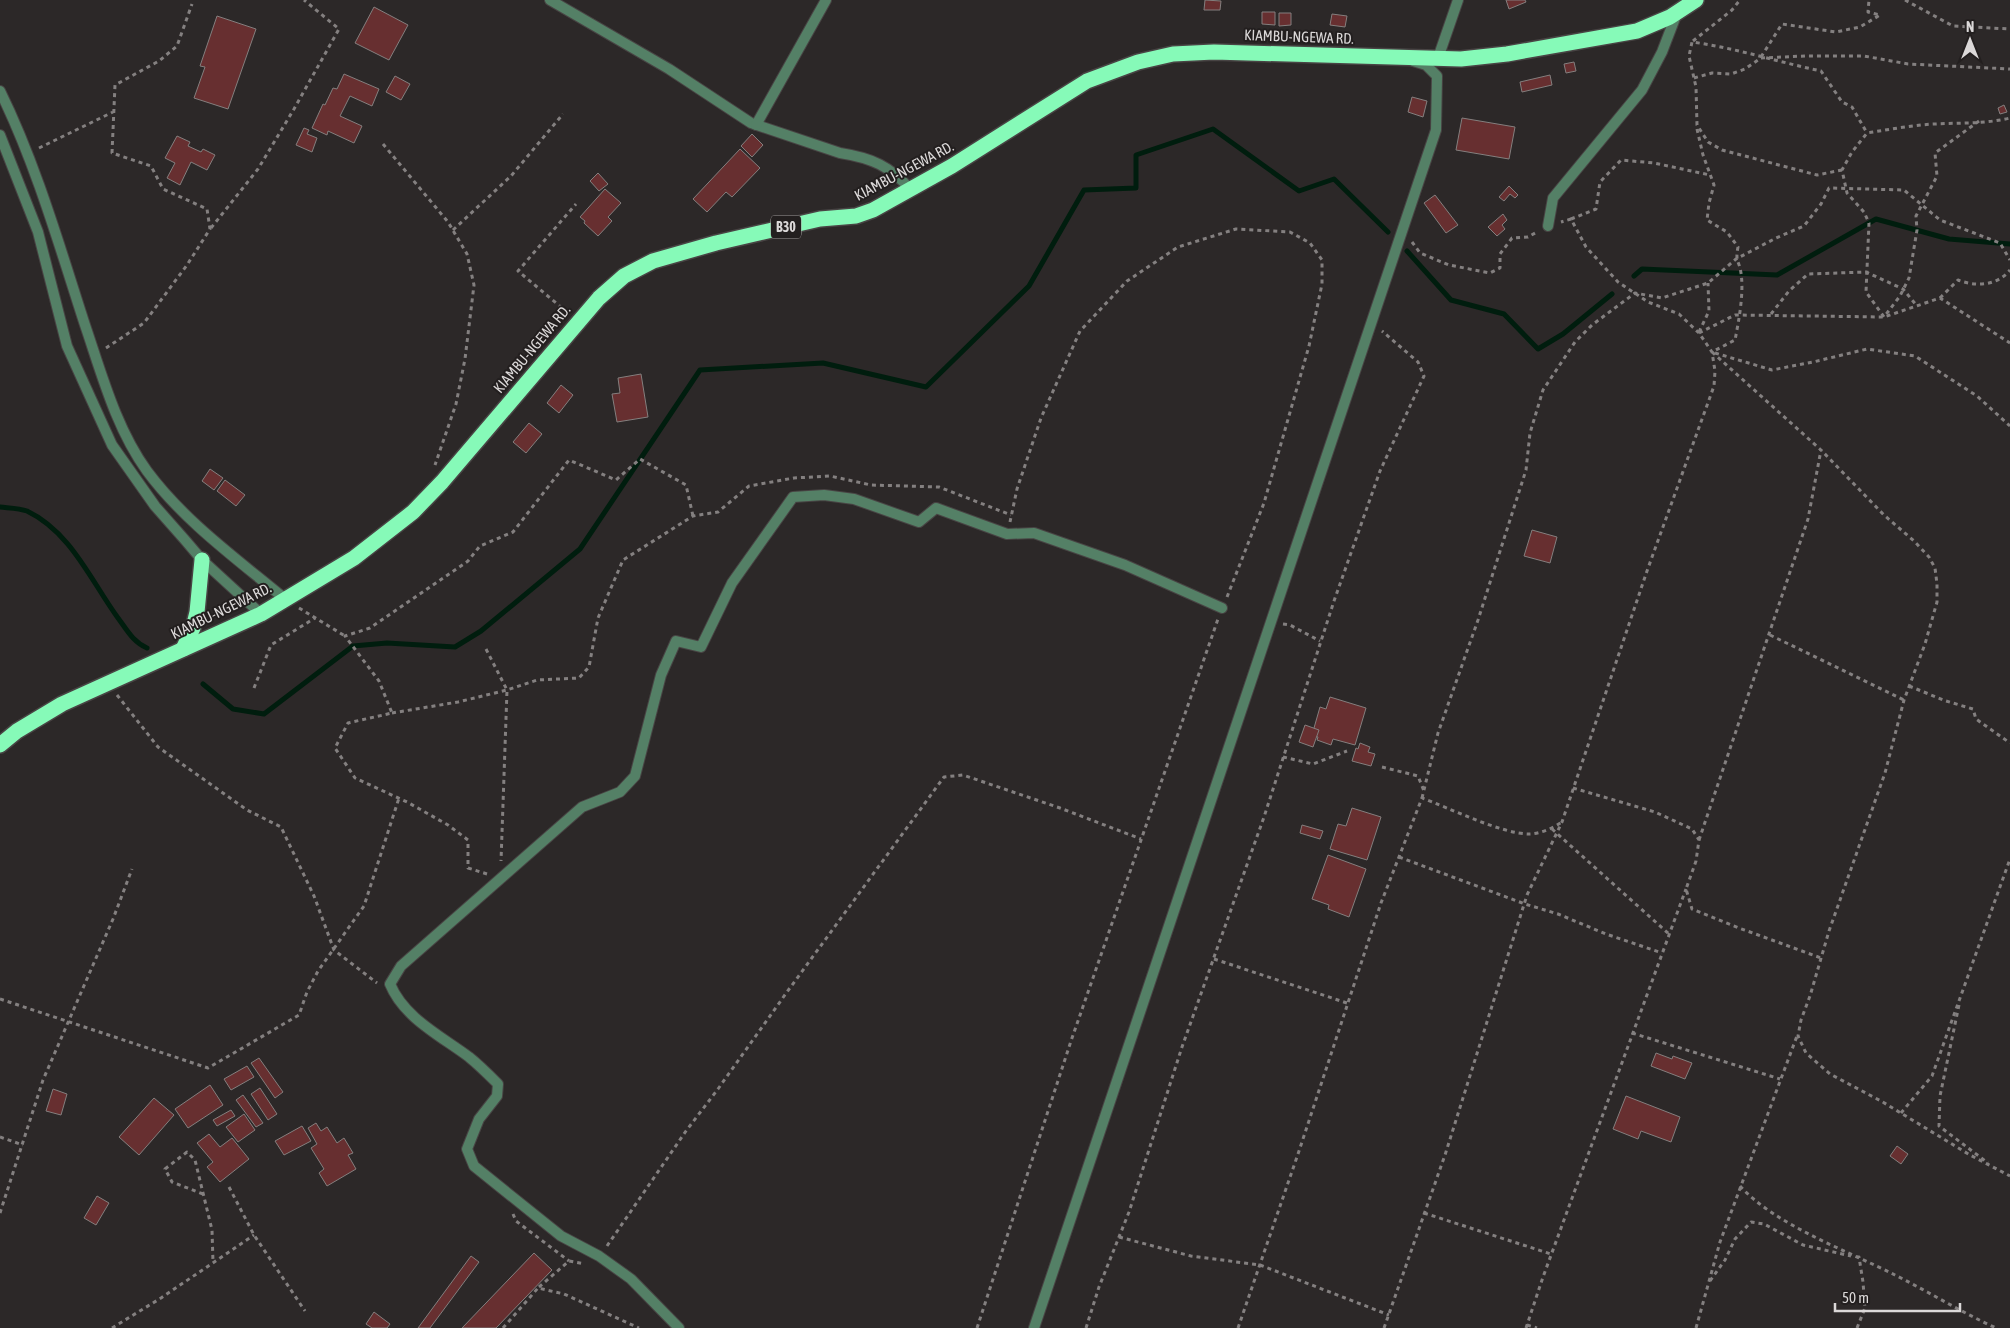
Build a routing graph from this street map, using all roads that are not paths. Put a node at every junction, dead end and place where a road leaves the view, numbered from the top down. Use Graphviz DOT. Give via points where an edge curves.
graph roads {
  1 [pos="550,0"];
  2 [pos="826,0"];
  3 [pos="1458,0"];
  4 [pos="1696,0"];
  5 [pos="1678,12"];
  6 [pos="1405,58"];
  7 [pos="1438,58"];
  8 [pos="0,91"];
  9 [pos="756,125"];
  10 [pos="0,134"];
  11 [pos="911,190"];
  12 [pos="1548,226"];
  13 [pos="202,560"];
  14 [pos="285,599"];
  15 [pos="1222,608"];
  16 [pos="261,614"];
  17 [pos="183,649"];
  18 [pos="0,745"];
  19 [pos="679,1328"];
  20 [pos="1034,1328"];
  1 -- 9 [label="street" via="669,69"];
  2 -- 9 [label="street"];
  3 -- 7 [label="street"];
  4 -- 5 [label="highway, KIAMBU-NGEWA RD. / B30"];
  5 -- 7 [label="highway, KIAMBU-NGEWA RD. / B30" via="1637,31 1507,54"];
  5 -- 12 [label="street" via="1642,90 1553,198"];
  6 -- 7 [label="highway, KIAMBU-NGEWA RD. / B30"];
  6 -- 11 [label="highway, KIAMBU-NGEWA RD. / B30" via="1214,52 1173,54 1138,62 1087,81"];
  6 -- 20 [label="street" via="1426,65 1437,76 1436,130"];
  8 -- 14 [label="street" via="27,154 106,390 129,443 147,471 197,525"];
  9 -- 11 [label="street" via="887,167"];
  10 -- 13 [label="street" via="38,232 67,346 112,445 155,506"];
  11 -- 14 [label="highway, KIAMBU-NGEWA RD. / B30" via="856,216 820,219 716,242 653,261 624,276 599,298 413,512 354,558"];
  13 -- 16 [label="street"];
  13 -- 17 [label="highway" via="194,628"];
  14 -- 16 [label="highway, KIAMBU-NGEWA RD. / B30"];
  15 -- 19 [label="street" via="1125,565 1034,533 1007,534 936,508 919,522 854,499 824,495 793,497 732,583 700,647 676,641 661,675 635,776 620,792 582,807 401,966 390,984 395,997 424,1026 471,1058 498,1084 497,1096 480,1119 467,1149 474,1166 561,1236 599,1256 631,1279"];
  16 -- 17 [label="highway, KIAMBU-NGEWA RD. / B30"];
  17 -- 18 [label="highway, KIAMBU-NGEWA RD. / B30" via="62,704 16,731"];
}
